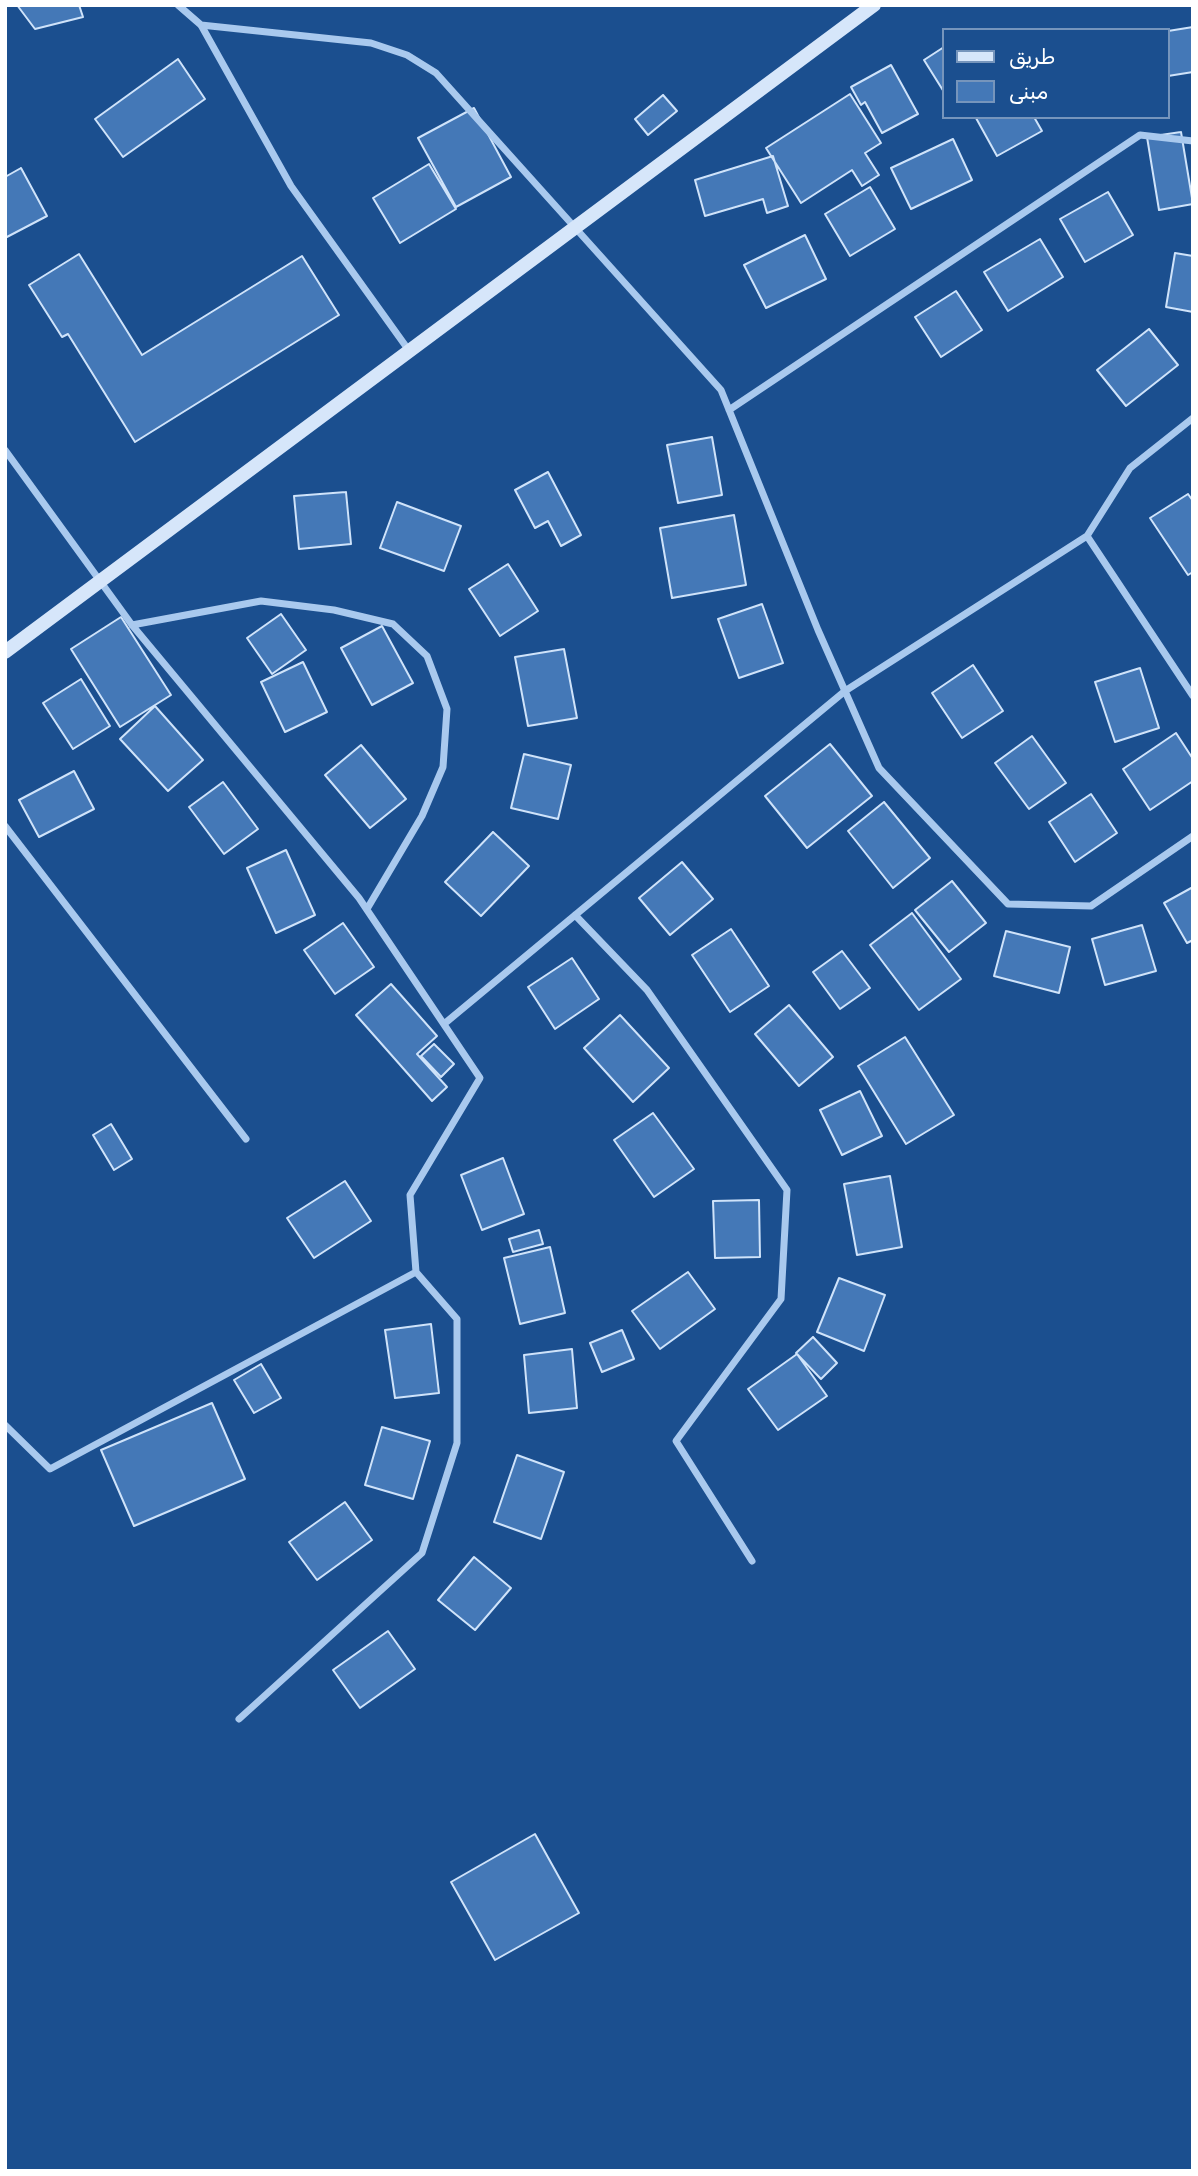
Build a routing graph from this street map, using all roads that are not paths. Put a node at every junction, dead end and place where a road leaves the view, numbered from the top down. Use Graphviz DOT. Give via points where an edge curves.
graph roads {
  1 [pos="178,5"];
  2 [pos="874,5"];
  3 [pos="201,25"];
  4 [pos="1193,141"];
  5 [pos="575,229"];
  6 [pos="410,352"];
  7 [pos="729,410"];
  8 [pos="1193,418"];
  9 [pos="5,450"];
  10 [pos="1087,536"];
  11 [pos="102,582"];
  12 [pos="132,625"];
  13 [pos="5,652"];
  14 [pos="845,691"];
  15 [pos="1193,696"];
  16 [pos="5,826"];
  17 [pos="1193,836"];
  18 [pos="367,909"];
  19 [pos="575,915"];
  20 [pos="444,1024"];
  21 [pos="246,1139"];
  22 [pos="416,1272"];
  23 [pos="5,1425"];
  24 [pos="752,1561"];
  25 [pos="239,1719"];
  1 -- 3 [label="street"];
  2 -- 5 [label="main road"];
  3 -- 5 [label="street" via="371,43 407,55 436,73"];
  3 -- 6 [label="street" via="291,186"];
  4 -- 7 [label="street" via="1140,135"];
  5 -- 6 [label="main road"];
  5 -- 7 [label="street" via="720,390"];
  6 -- 11 [label="main road"];
  7 -- 14 [label="street"];
  8 -- 10 [label="street" via="1130,468"];
  9 -- 11 [label="street"];
  10 -- 14 [label="street"];
  10 -- 15 [label="street"];
  11 -- 12 [label="street"];
  11 -- 13 [label="main road"];
  12 -- 18 [label="street"];
  12 -- 18 [label="street" via="261,601 334,610 393,624 427,656 447,709 443,767 422,816"];
  14 -- 17 [label="street" via="879,768 1008,904 1091,906"];
  14 -- 19 [label="street"];
  16 -- 21 [label="street"];
  18 -- 20 [label="street"];
  19 -- 20 [label="street"];
  19 -- 24 [label="street" via="647,990 787,1190 781,1299 676,1441"];
  20 -- 22 [label="street" via="480,1078 410,1195"];
  22 -- 23 [label="street" via="50,1469"];
  22 -- 25 [label="street" via="457,1319 457,1443 422,1553"];
}
